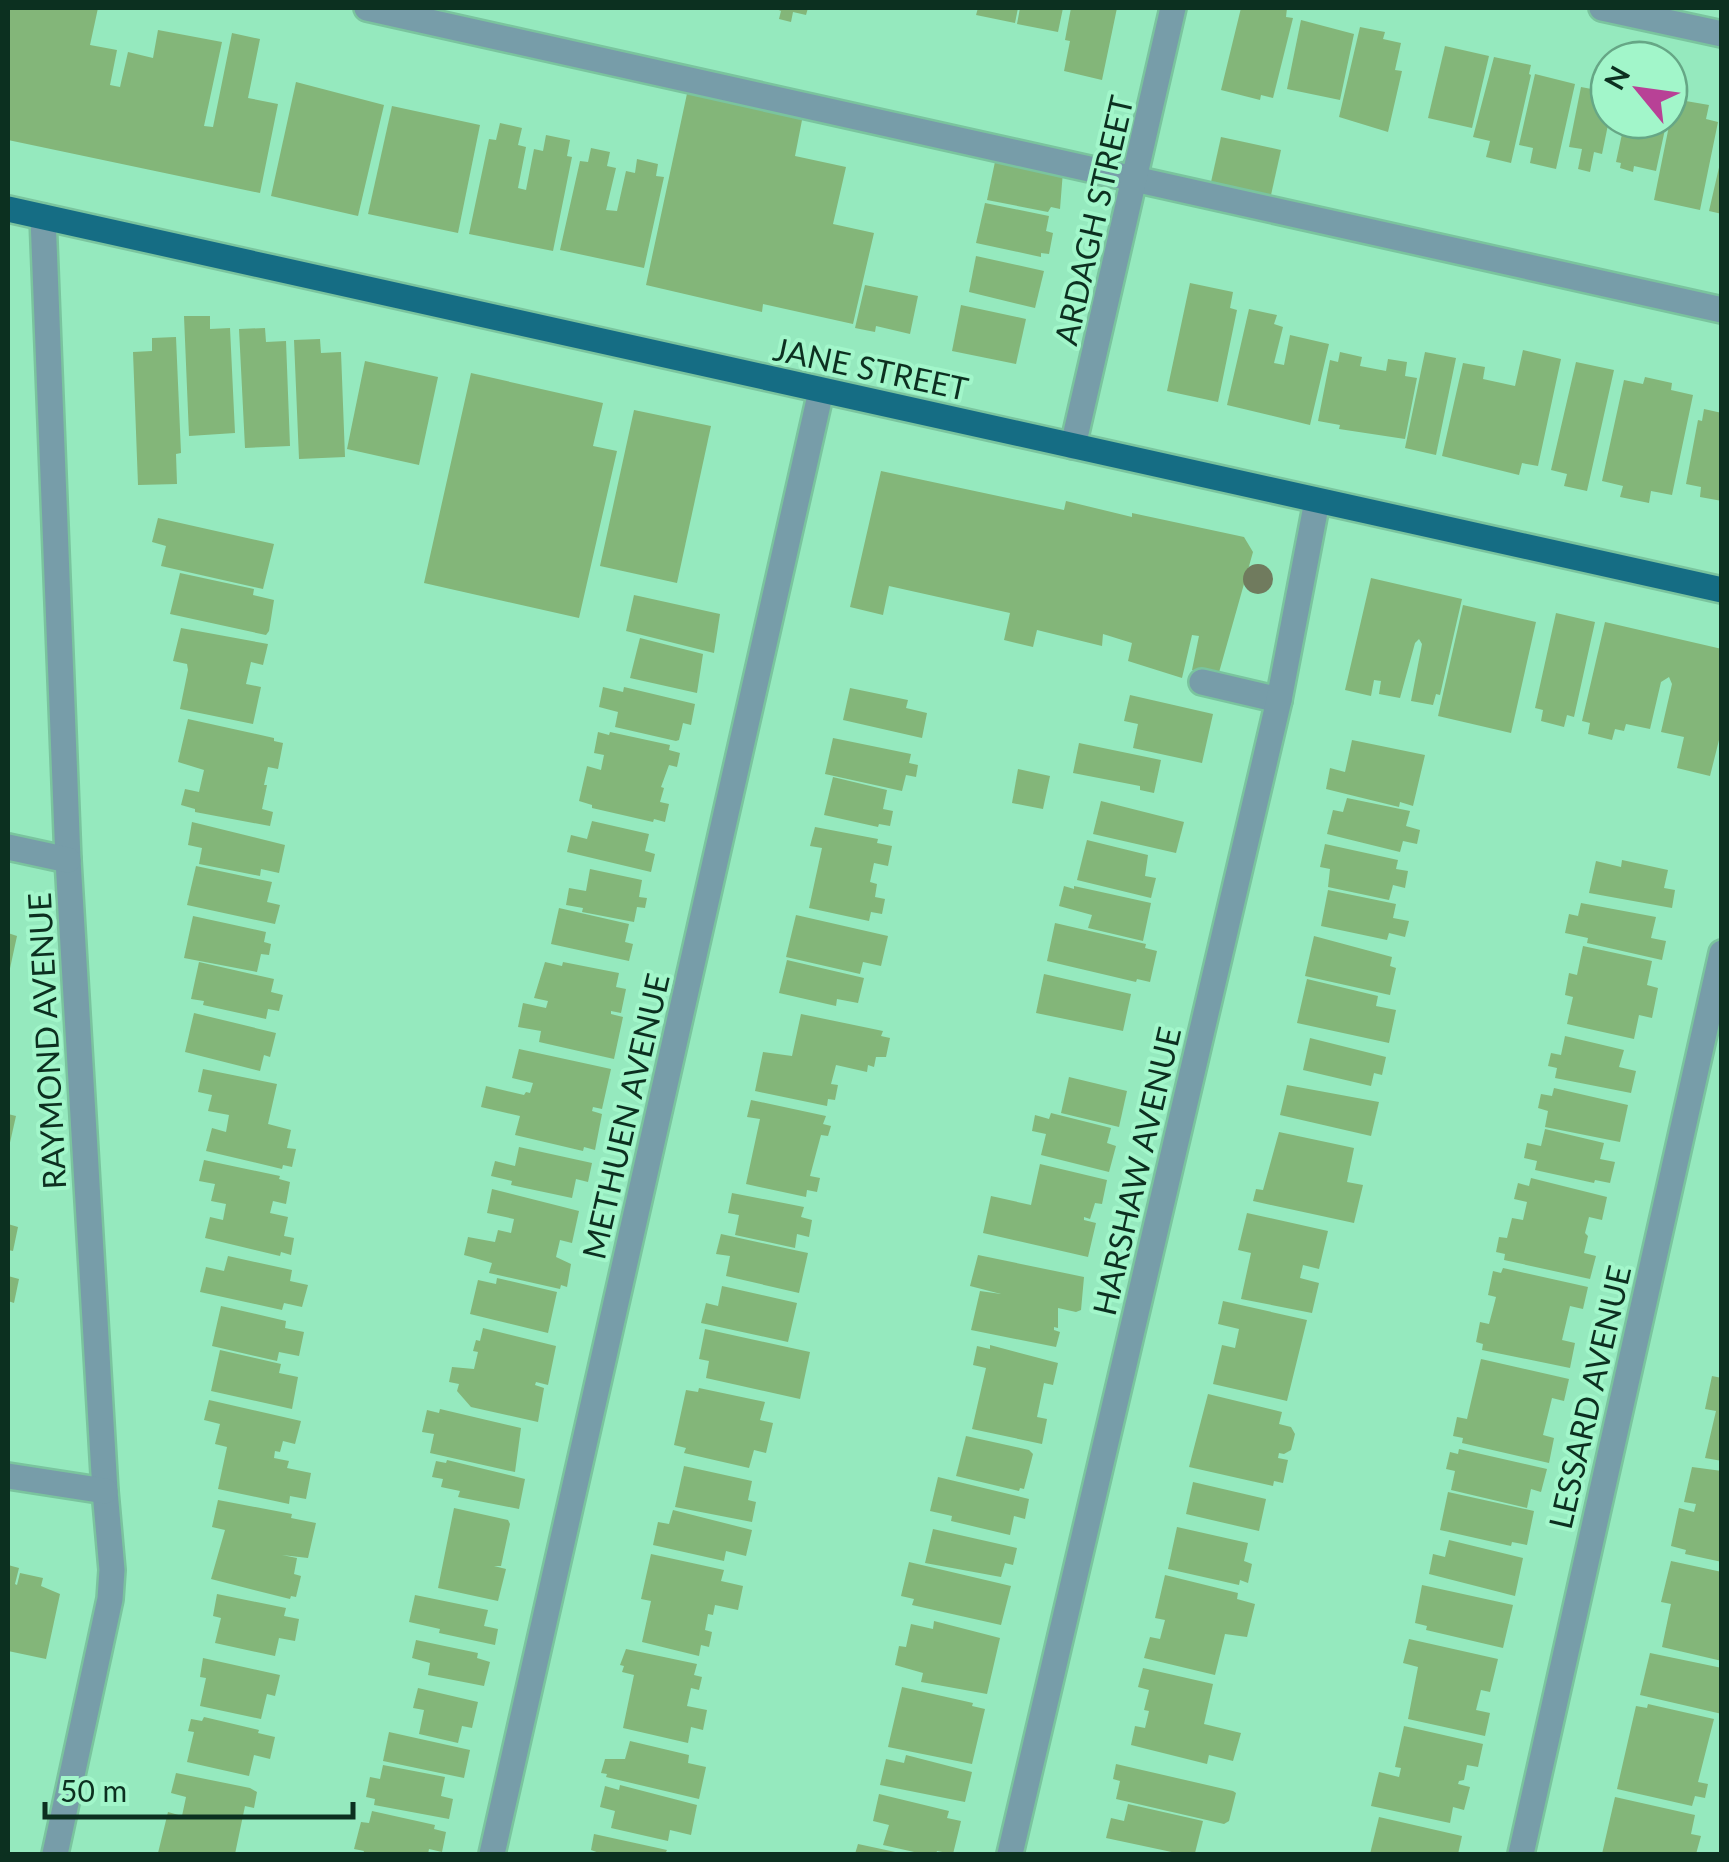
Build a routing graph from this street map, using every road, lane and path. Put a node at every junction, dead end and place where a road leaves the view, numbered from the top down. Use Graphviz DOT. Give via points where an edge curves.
graph roads {
  1 [pos="366,8"];
  2 [pos="1173,8"];
  3 [pos="1602,8"];
  4 [pos="1722,34"];
  5 [pos="1136,181"];
  6 [pos="8,209"];
  7 [pos="43,218"];
  8 [pos="1722,310"];
  9 [pos="821,391"];
  10 [pos="1073,446"];
  11 [pos="1317,500"];
  12 [pos="1722,590"];
  13 [pos="1202,682"];
  14 [pos="1279,700"];
  15 [pos="8,848"];
  16 [pos="68,860"];
  17 [pos="1722,953"];
  18 [pos="8,1476"];
  19 [pos="105,1491"];
  20 [pos="55,1854"];
  21 [pos="492,1854"];
  22 [pos="1010,1854"];
  23 [pos="1520,1854"];
  1 -- 5 [label="street"];
  2 -- 5 [label="street, ARDAGH STREET"];
  3 -- 4 [label="street"];
  5 -- 8 [label="street"];
  5 -- 10 [label="street, ARDAGH STREET"];
  6 -- 7 [label="main road, JANE STREET"];
  7 -- 9 [label="main road, JANE STREET"];
  7 -- 16 [label="street, RAYMOND AVENUE"];
  9 -- 10 [label="main road, JANE STREET"];
  9 -- 21 [label="street, METHUEN AVENUE"];
  10 -- 11 [label="main road, JANE STREET"];
  11 -- 12 [label="main road, JANE STREET"];
  11 -- 14 [label="street, HARSHAW AVENUE"];
  13 -- 14 [label="street"];
  14 -- 22 [label="street, HARSHAW AVENUE"];
  15 -- 16 [label="street"];
  16 -- 19 [label="street, RAYMOND AVENUE"];
  17 -- 23 [label="street, LESSARD AVENUE"];
  18 -- 19 [label="street"];
  19 -- 20 [label="street, RAYMOND AVENUE" via="110,1599"];
}
